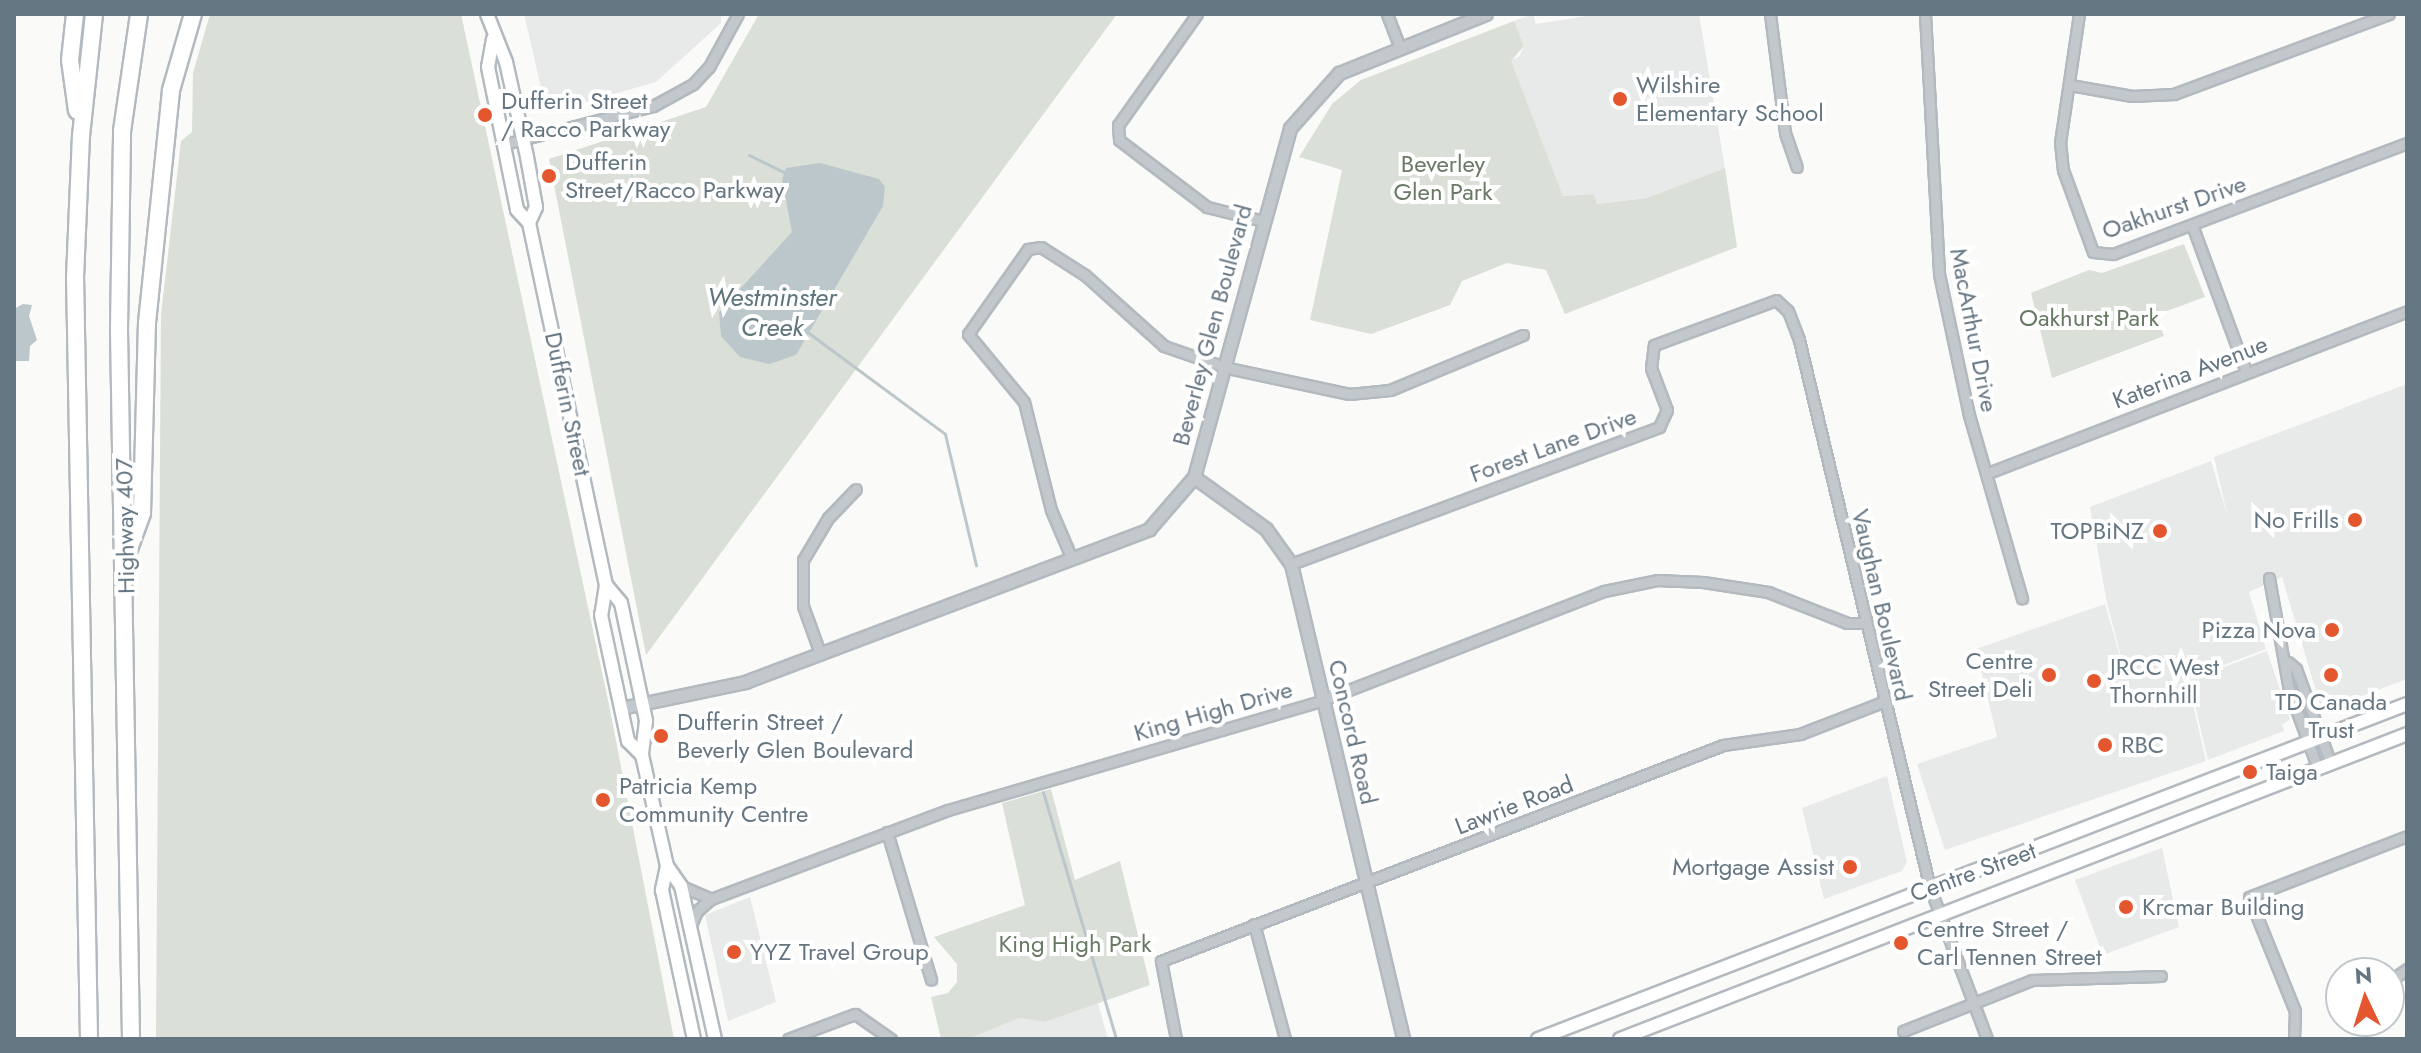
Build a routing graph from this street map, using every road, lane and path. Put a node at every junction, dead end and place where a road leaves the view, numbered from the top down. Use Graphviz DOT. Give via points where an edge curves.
graph roads {
  1 [pos="75,14"];
  2 [pos="94,14"];
  3 [pos="139,14"];
  4 [pos="193,14"];
  5 [pos="487,14"];
  6 [pos="738,14"];
  7 [pos="1197,14"];
  8 [pos="1387,14"];
  9 [pos="1486,14"];
  10 [pos="1770,14"];
  11 [pos="1925,14"];
  12 [pos="2079,14"];
  13 [pos="2389,14"];
  14 [pos="493,39"];
  15 [pos="1399,45"];
  16 [pos="2070,85"];
  17 [pos="81,136"];
  18 [pos="523,140"];
  19 [pos="2407,143"];
  20 [pos="505,144"];
  21 [pos="1797,167"];
  22 [pos="1263,221"];
  23 [pos="529,223"];
  24 [pos="2192,225"];
  25 [pos="1784,305"];
  26 [pos="2407,311"];
  27 [pos="1523,335"];
  28 [pos="1228,368"];
  29 [pos="2246,372"];
  30 [pos="1988,473"];
  31 [pos="1194,477"];
  32 [pos="856,489"];
  33 [pos="126,558"];
  34 [pos="1072,559"];
  35 [pos="1291,564"];
  36 [pos="2269,578"];
  37 [pos="606,585"];
  38 [pos="2022,599"];
  39 [pos="1865,623"];
  40 [pos="820,653"];
  41 [pos="1323,700"];
  42 [pos="1885,701"];
  43 [pos="642,703"];
  44 [pos="2407,704"];
  45 [pos="621,708"];
  46 [pos="2407,734"];
  47 [pos="2314,738"];
  48 [pos="642,755"];
  49 [pos="2324,767"];
  50 [pos="887,832"];
  51 [pos="2407,836"];
  52 [pos="667,866"];
  53 [pos="1365,884"];
  54 [pos="681,886"];
  55 [pos="1930,888"];
  56 [pos="711,899"];
  57 [pos="1940,916"];
  58 [pos="1254,924"];
  59 [pos="690,927"];
  60 [pos="2161,976"];
  61 [pos="931,980"];
  62 [pos="1972,1000"];
  63 [pos="1903,1031"];
  64 [pos="89,1039"];
  65 [pos="131,1039"];
  66 [pos="694,1039"];
  67 [pos="715,1039"];
  68 [pos="788,1039"];
  69 [pos="891,1039"];
  70 [pos="1176,1039"];
  71 [pos="1285,1039"];
  72 [pos="1403,1039"];
  73 [pos="1538,1039"];
  74 [pos="1620,1039"];
  75 [pos="1987,1039"];
  76 [pos="2294,1039"];
  1 -- 17 [label="highway" via="70,60"];
  2 -- 17 [label="highway, Highway 407"];
  3 -- 33 [label="highway, Highway 407" via="122,131 119,328"];
  4 -- 33 [label="highway" via="169,106 147,323 142,513"];
  5 -- 14 [label="main road, Dufferin Street"];
  6 -- 18 [label="street" via="709,67 693,84 653,106 603,123"];
  7 -- 22 [label="street" via="1118,125 1119,140 1207,207"];
  8 -- 15 [label="street"];
  9 -- 15 [label="street, Beverley Glen Boulevard"];
  10 -- 21 [label="street" via="1785,133"];
  11 -- 30 [label="street, MacArthur Drive" via="1939,274 1969,415"];
  12 -- 16 [label="street, Oakhurst Drive"];
  13 -- 16 [label="street" via="2174,94 2132,96"];
  14 -- 18 [label="main road, Dufferin Street" via="506,62"];
  14 -- 20 [label="main road, Dufferin Street" via="488,67"];
  15 -- 22 [label="street, Beverley Glen Boulevard" via="1339,73 1309,100 1290,128"];
  16 -- 24 [label="street, Oakhurst Drive" via="2060,142 2063,170 2093,252 2113,254"];
  17 -- 64 [label="highway, Highway 407" via="75,278"];
  18 -- 20 [label="street"];
  18 -- 23 [label="main road, Dufferin Street" via="536,207"];
  19 -- 24 [label="street, Oakhurst Drive"];
  20 -- 23 [label="main road, Dufferin Street" via="517,210"];
  22 -- 28 [label="street, Beverley Glen Boulevard"];
  23 -- 37 [label="main road, Dufferin Street"];
  24 -- 29 [label="street"];
  25 -- 35 [label="street, Forest Lane Drive" via="1766,300 1654,345 1651,368 1667,416 1659,427"];
  25 -- 39 [label="street, Vaughan Boulevard" via="1799,340"];
  26 -- 29 [label="street, Katerina Avenue"];
  27 -- 28 [label="street" via="1492,352 1370,394"];
  28 -- 31 [label="street, Beverley Glen Boulevard"];
  28 -- 34 [label="street" via="1164,346 1103,289 1041,247 1028,249 1017,260 968,334 1024,402 1051,510"];
  29 -- 30 [label="street, Katerina Avenue"];
  30 -- 38 [label="street, MacArthur Drive"];
  31 -- 34 [label="street, Beverley Glen Boulevard" via="1149,529"];
  31 -- 35 [label="street, Concord Road" via="1266,529"];
  32 -- 40 [label="street" via="828,518 803,560 803,606"];
  33 -- 65 [label="highway, Highway 407"];
  34 -- 40 [label="street, Beverley Glen Boulevard"];
  35 -- 41 [label="street, Concord Road"];
  36 -- 47 [label="street" via="2288,662 2296,669"];
  37 -- 43 [label="main road, Dufferin Street" via="621,603"];
  37 -- 45 [label="main road, Dufferin Street" via="601,615"];
  39 -- 41 [label="street, King High Drive" via="1847,623 1768,592 1657,580 1604,591"];
  39 -- 42 [label="street, Vaughan Boulevard"];
  40 -- 43 [label="street, Beverley Glen Boulevard" via="745,682"];
  41 -- 50 [label="street, King High Drive" via="1025,784"];
  41 -- 53 [label="street, Concord Road"];
  42 -- 53 [label="street, Lawrie Road" via="1800,734 1723,745"];
  42 -- 55 [label="street, Vaughan Boulevard"];
  43 -- 45 [label="street, Beverley Glen Boulevard"];
  43 -- 48 [label="main road, Dufferin Street" via="648,735"];
  44 -- 47 [label="main road, Centre Street"];
  45 -- 48 [label="main road, Dufferin Street" via="628,741"];
  46 -- 49 [label="main road, Centre Street"];
  47 -- 49 [label="street"];
  47 -- 55 [label="main road, Centre Street"];
  48 -- 52 [label="main road, Dufferin Street"];
  49 -- 57 [label="main road, Centre Street"];
  50 -- 56 [label="street, King High Drive"];
  50 -- 61 [label="street"];
  51 -- 76 [label="street" via="2249,897 2295,1011"];
  52 -- 54 [label="main road, Dufferin Street"];
  52 -- 66 [label="main road, Dufferin Street" via="662,890"];
  53 -- 58 [label="street, Lawrie Road"];
  53 -- 72 [label="street, Concord Road"];
  54 -- 56 [label="street"];
  54 -- 59 [label="main road, Dufferin Street"];
  55 -- 57 [label="street, Vaughan Boulevard"];
  55 -- 73 [label="main road, Centre Street"];
  56 -- 59 [label="street"];
  57 -- 62 [label="street, Vaughan Boulevard"];
  57 -- 74 [label="main road, Centre Street"];
  58 -- 70 [label="street, Lawrie Road" via="1161,961"];
  58 -- 71 [label="street"];
  59 -- 67 [label="main road, Dufferin Street"];
  60 -- 62 [label="street" via="2032,980"];
  62 -- 63 [label="street"];
  62 -- 75 [label="street, Vaughan Boulevard"];
  68 -- 69 [label="street" via="855,1014"];
}
